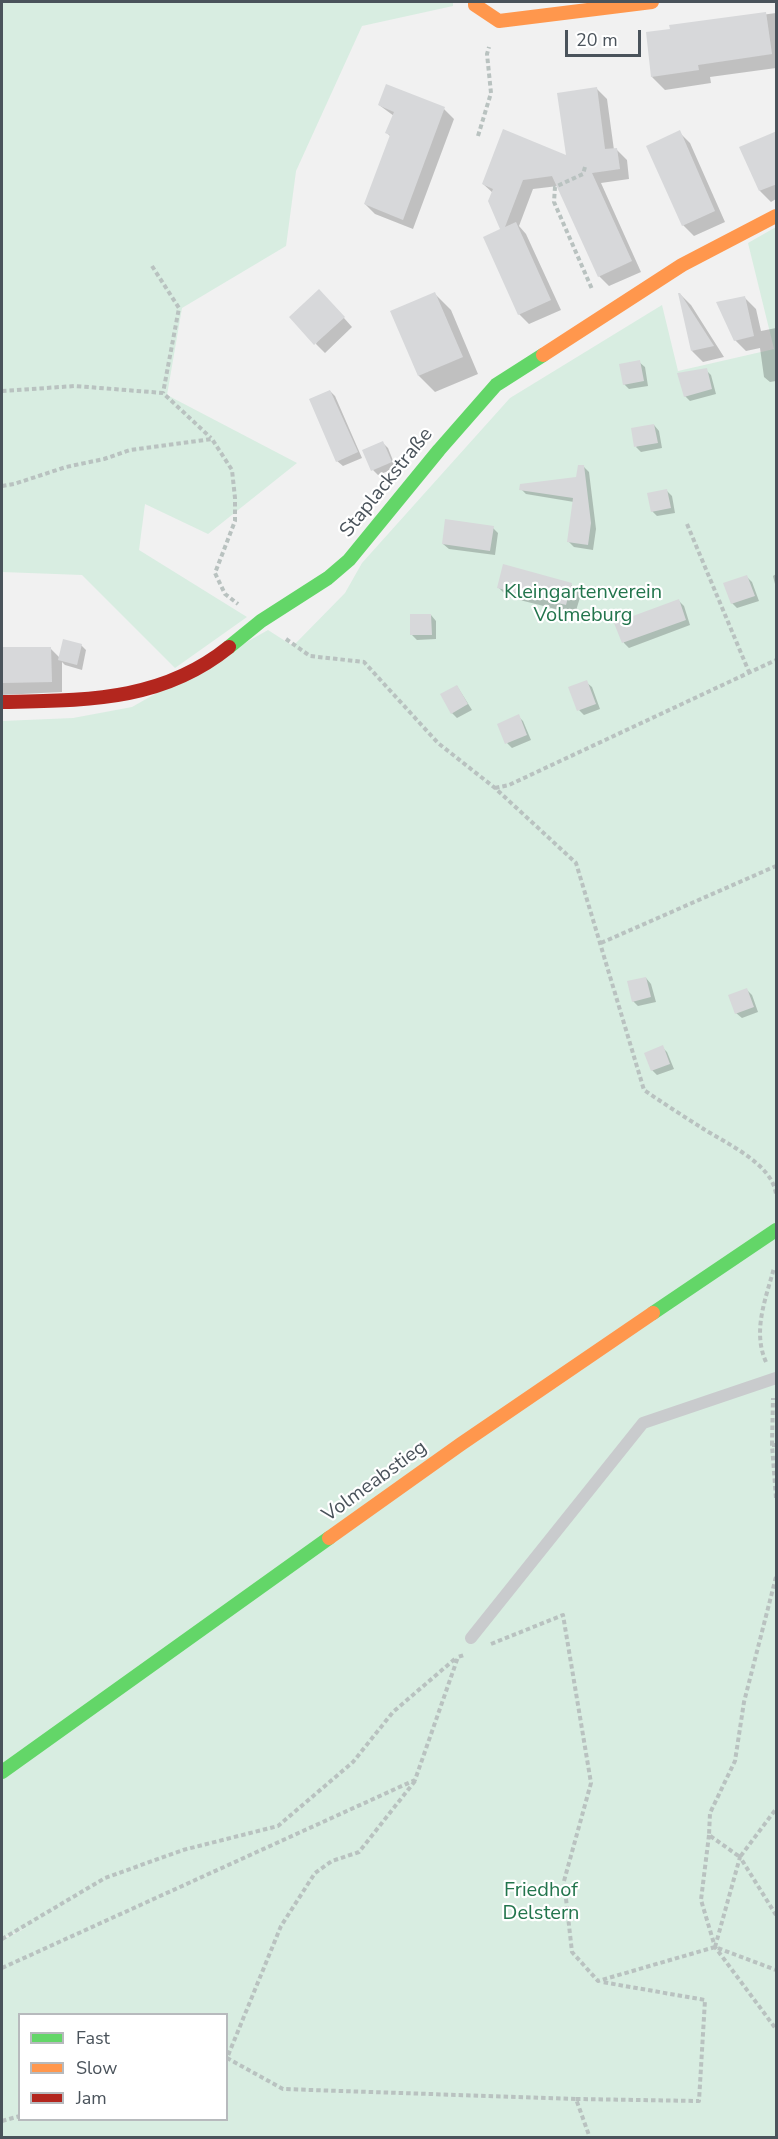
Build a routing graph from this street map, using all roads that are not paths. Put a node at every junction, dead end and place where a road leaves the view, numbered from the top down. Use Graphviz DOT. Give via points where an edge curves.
graph roads {
  1 [pos="475,2"];
  2 [pos="652,2"];
  3 [pos="777,216"];
  4 [pos="2,702"];
  5 [pos="777,1230"];
  6 [pos="775,1378"];
  7 [pos="471,1638"];
  8 [pos="2,1772"];
  1 -- 2 [label="street" via="499,21"];
  3 -- 4 [label="street, Staplackstraße" via="682,265 496,385 349,560 210,662 181,678 126,694"];
  5 -- 8 [label="street, Volmeabstieg" via="461,1444"];
  6 -- 7 [label="lane" via="643,1423"];
}
